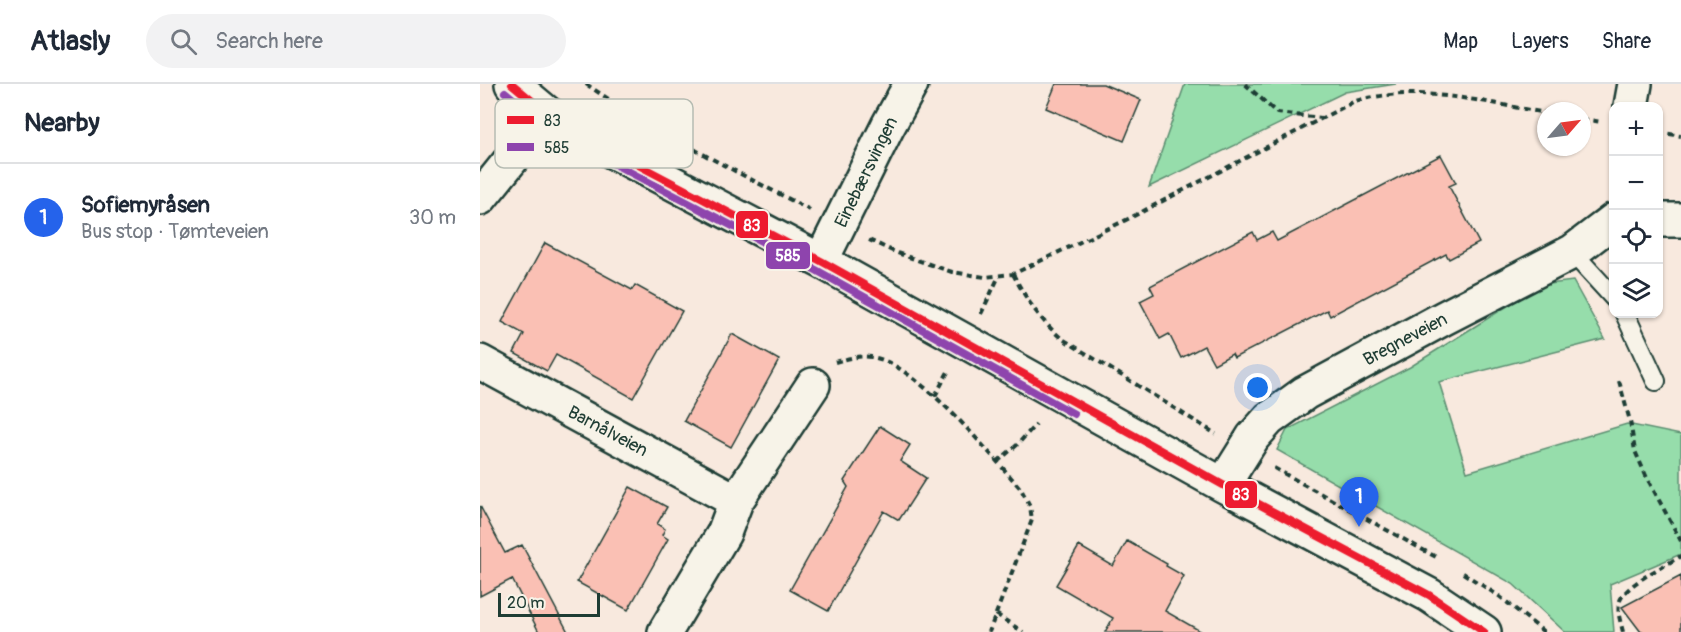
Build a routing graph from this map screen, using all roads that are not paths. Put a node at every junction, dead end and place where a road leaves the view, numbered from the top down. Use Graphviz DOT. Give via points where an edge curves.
graph roads {
  1 [pos="513,84"];
  2 [pos="1635,84"];
  3 [pos="530,99"];
  4 [pos="909,101"];
  5 [pos="1624,102"];
  6 [pos="498,168"];
  7 [pos="641,168"];
  8 [pos="485,182"];
  9 [pos="1663,220"];
  10 [pos="1681,220"];
  11 [pos="1609,225"];
  12 [pos="1572,252"];
  13 [pos="821,261"];
  14 [pos="1609,293"];
  15 [pos="1627,318"];
  16 [pos="480,362"];
  17 [pos="1656,381"];
  18 [pos="813,385"];
  19 [pos="1223,485"];
  20 [pos="736,501"];
  21 [pos="665,632"];
  22 [pos="1484,632"];
  1 -- 3 [label="street"];
  2 -- 5 [label="street"];
  4 -- 13 [label="street, Einebærsvingen"];
  6 -- 8 [label="street"];
  7 -- 13 [label="street"];
  9 -- 10 [label="street"];
  11 -- 12 [label="street, Bregneveien"];
  12 -- 14 [label="lane"];
  12 -- 19 [label="street, Bregneveien" via="1305,393 1269,419"];
  13 -- 19 [label="street"];
  15 -- 17 [label="lane"];
  16 -- 20 [label="street, Barnålveien"];
  18 -- 20 [label="street"];
  19 -- 22 [label="street" via="1429,595"];
  20 -- 21 [label="street" via="724,533"];
}
